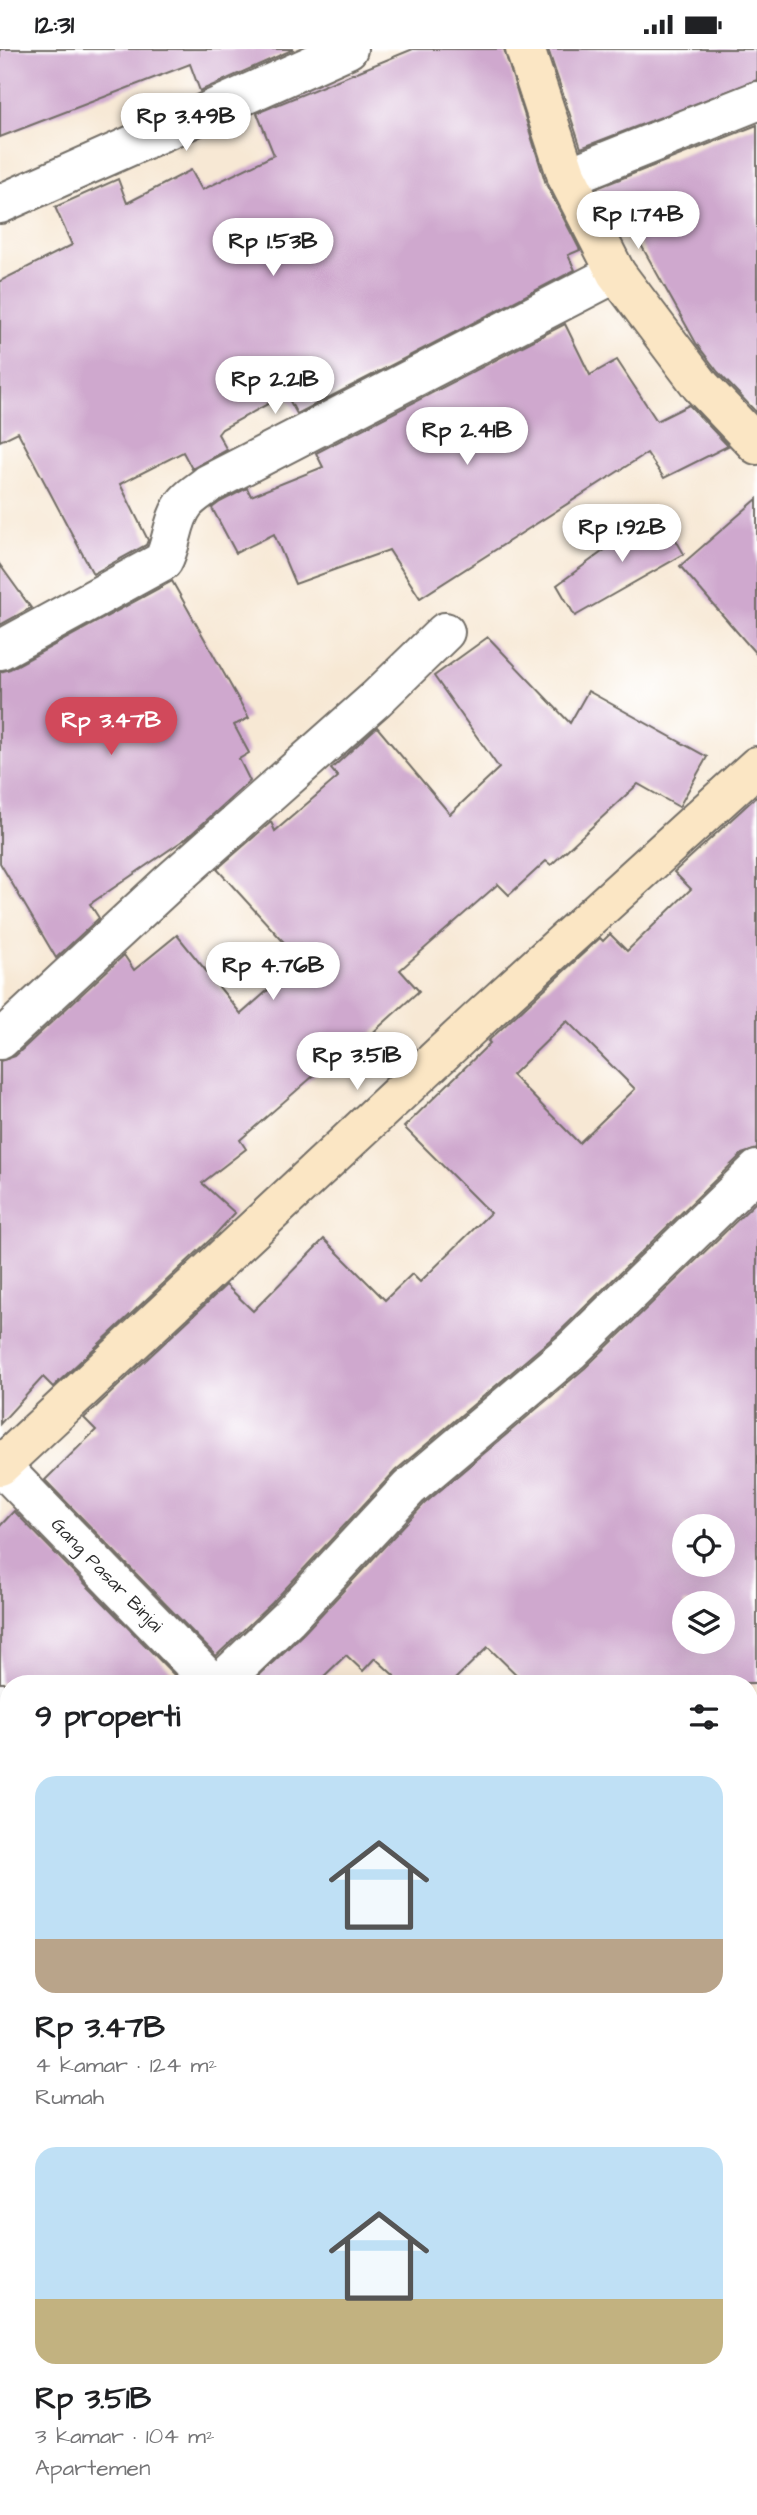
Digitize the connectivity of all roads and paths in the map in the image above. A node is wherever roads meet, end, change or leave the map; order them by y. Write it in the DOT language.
graph roads {
  1 [pos="348,49"];
  2 [pos="525,49"];
  3 [pos="757,101"];
  4 [pos="567,177"];
  5 [pos="0,204"];
  6 [pos="616,273"];
  7 [pos="757,445"];
  8 [pos="445,632"];
  9 [pos="0,650"];
  10 [pos="757,766"];
  11 [pos="0,1040"];
  12 [pos="757,1170"];
  13 [pos="3,1457"];
  14 [pos="205,1675"];
  15 [pos="228,1675"];
  1 -- 5 [label="street"];
  2 -- 4 [label="street"];
  3 -- 4 [label="street"];
  4 -- 6 [label="street"];
  6 -- 7 [label="street"];
  6 -- 9 [label="street"];
  8 -- 11 [label="street"];
  10 -- 13 [label="street"];
  12 -- 15 [label="street"];
  13 -- 14 [label="street, Gang Pasar Binjai"];
}
